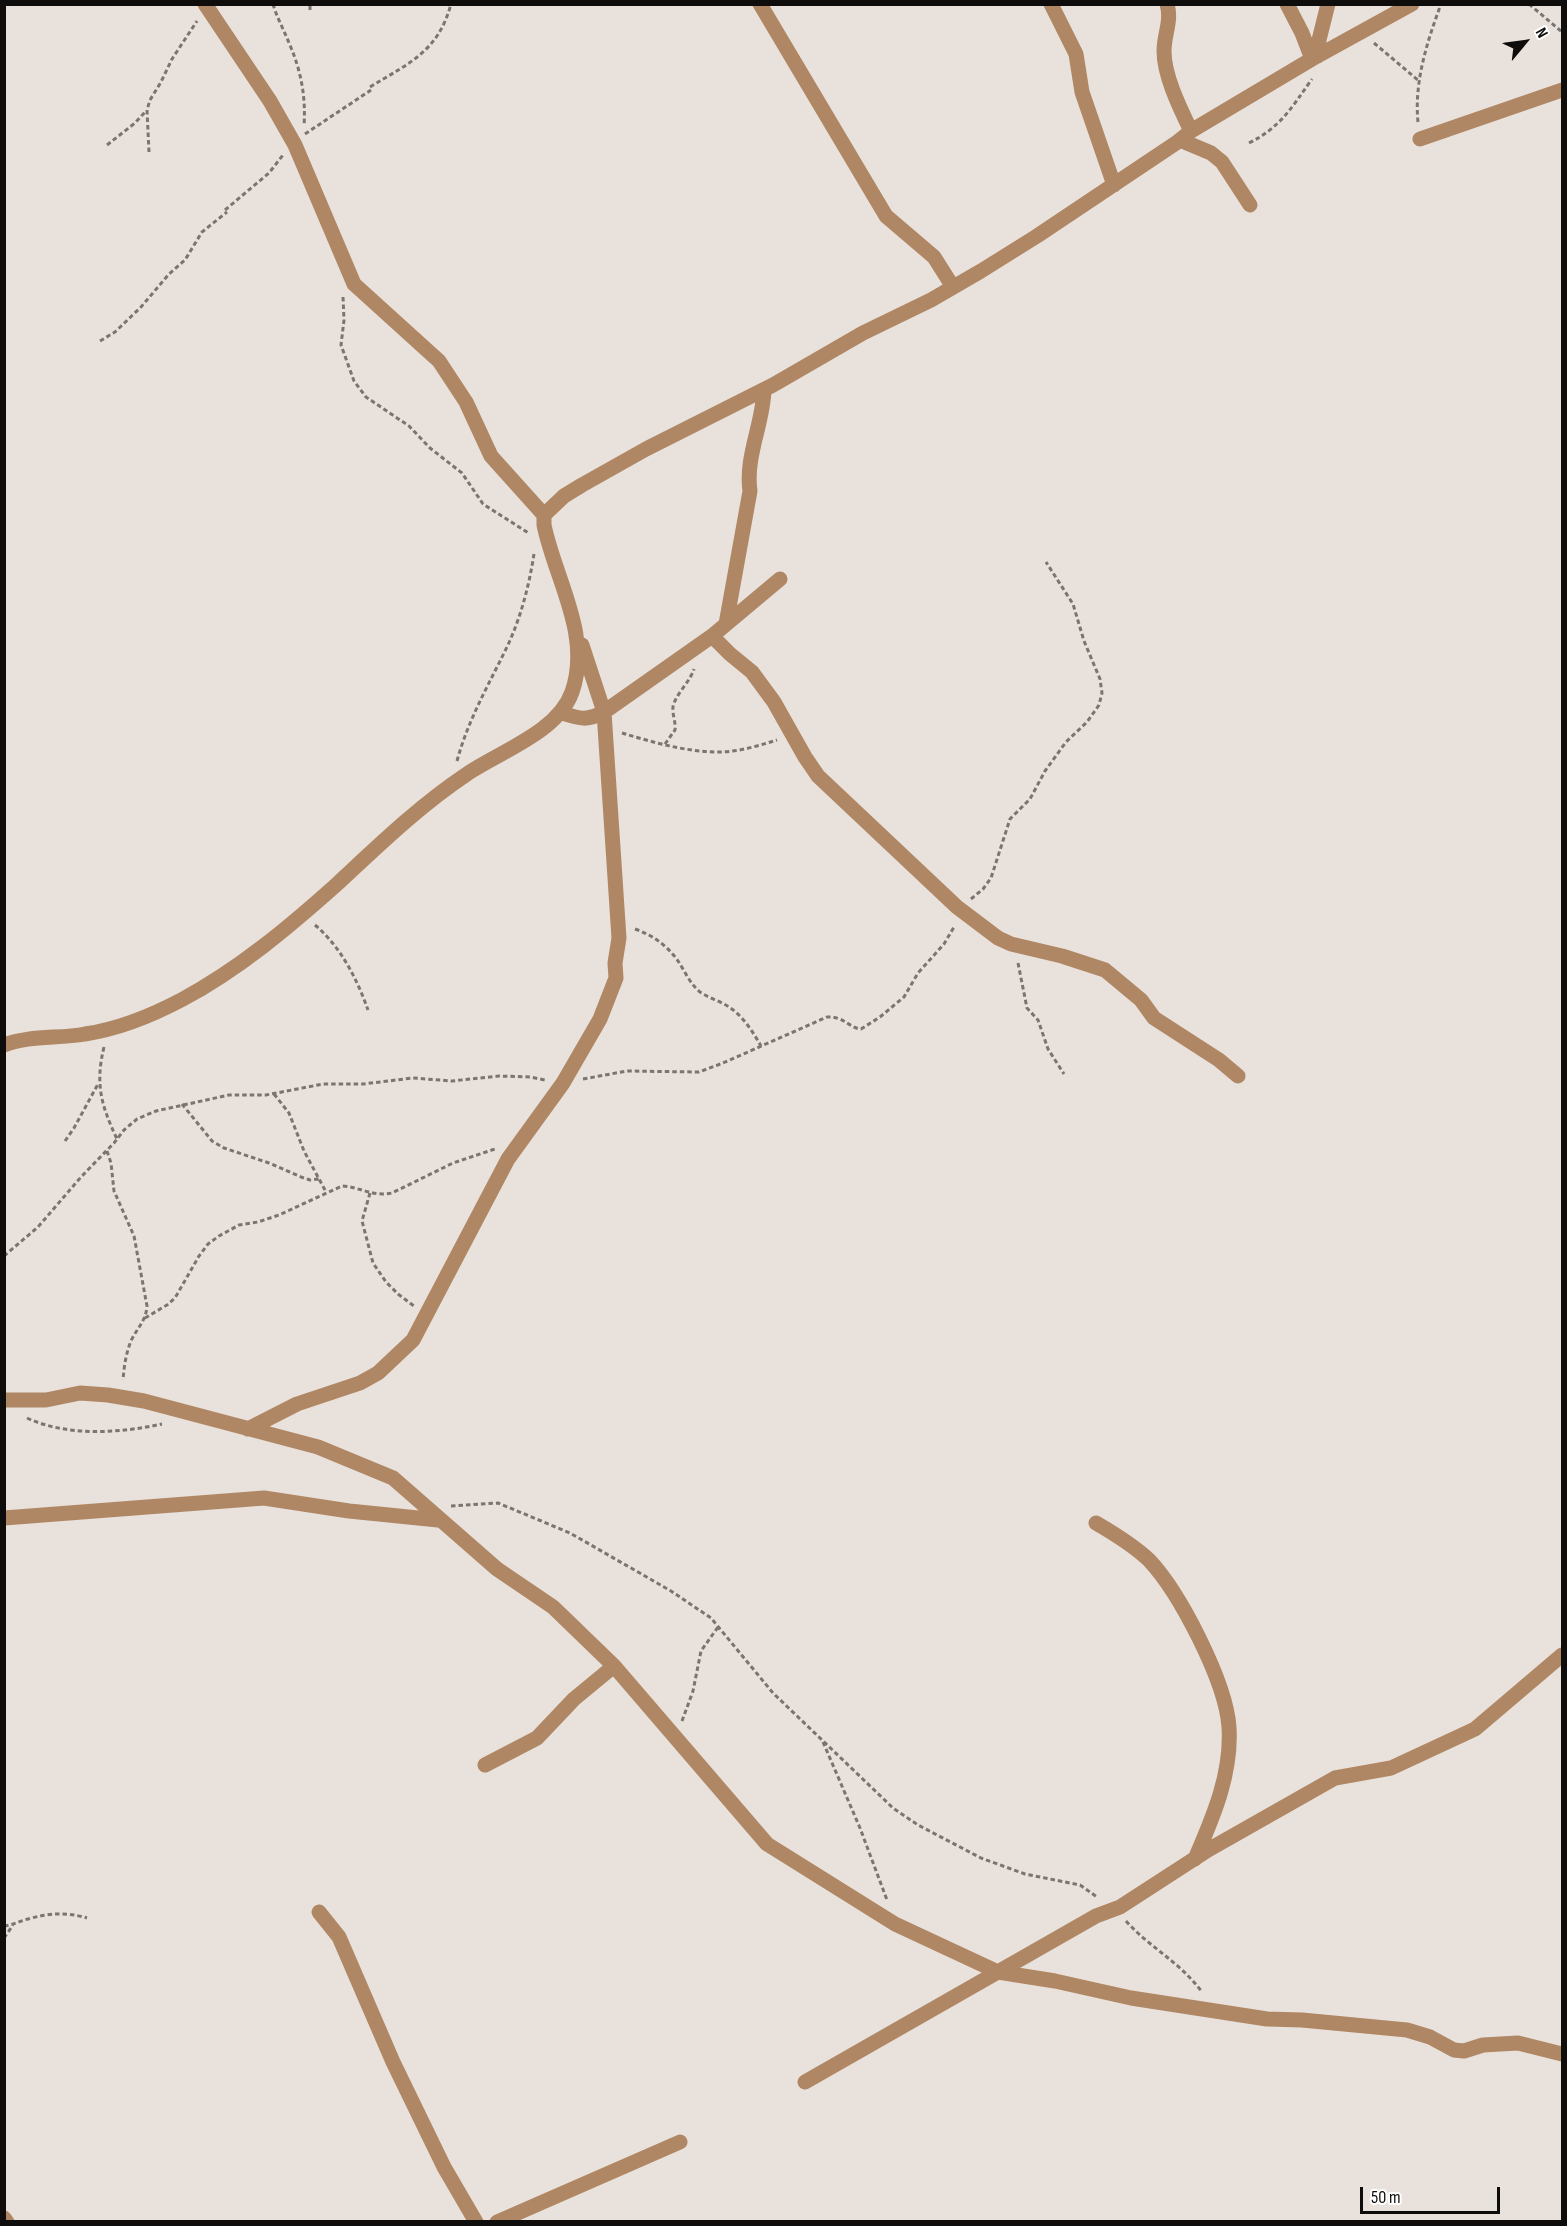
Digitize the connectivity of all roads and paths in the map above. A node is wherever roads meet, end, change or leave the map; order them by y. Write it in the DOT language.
graph roads {
  1 [pos="273,4"];
  2 [pos="310,4"];
  3 [pos="451,4"];
  4 [pos="760,4"];
  5 [pos="1051,4"];
  6 [pos="1167,4"];
  7 [pos="1287,4"];
  8 [pos="1328,4"];
  9 [pos="1412,4"];
  10 [pos="1441,4"];
  11 [pos="1529,4"];
  12 [pos="310,10"];
  13 [pos="202,11"];
  14 [pos="1563,32"];
  15 [pos="1361,33"];
  16 [pos="1318,56"];
  17 [pos="1419,81"];
  18 [pos="370,87"];
  19 [pos="1563,90"];
  20 [pos="147,110"];
  21 [pos="1186,135"];
  22 [pos="303,137"];
  23 [pos="1420,139"];
  24 [pos="1249,142"];
  25 [pos="107,145"];
  26 [pos="148,152"];
  27 [pos="1114,185"];
  28 [pos="1250,205"];
  29 [pos="227,212"];
  30 [pos="953,287"];
  31 [pos="342,290"];
  32 [pos="100,341"];
  33 [pos="764,390"];
  34 [pos="544,515"];
  35 [pos="543,540"];
  36 [pos="1046,562"];
  37 [pos="780,579"];
  38 [pos="726,624"];
  39 [pos="575,626"];
  40 [pos="712,636"];
  41 [pos="696,647"];
  42 [pos="604,712"];
  43 [pos="562,713"];
  44 [pos="605,729"];
  45 [pos="793,735"];
  46 [pos="665,744"];
  47 [pos="451,785"];
  48 [pos="959,908"];
  49 [pos="302,914"];
  50 [pos="619,925"];
  51 [pos="1025,948"];
  52 [pos="368,1010"];
  53 [pos="106,1031"];
  54 [pos="4,1045"];
  55 [pos="761,1046"];
  56 [pos="1064,1074"];
  57 [pos="1238,1076"];
  58 [pos="99,1082"];
  59 [pos="563,1083"];
  60 [pos="274,1094"];
  61 [pos="182,1104"];
  62 [pos="526,1133"];
  63 [pos="117,1139"];
  64 [pos="64,1141"];
  65 [pos="107,1151"];
  66 [pos="319,1179"];
  67 [pos="326,1192"];
  68 [pos="370,1193"];
  69 [pos="4,1256"];
  70 [pos="428,1313"];
  71 [pos="145,1318"];
  72 [pos="121,1397"];
  73 [pos="4,1400"];
  74 [pos="193,1415"];
  75 [pos="24,1416"];
  76 [pos="248,1429"];
  77 [pos="425,1508"];
  78 [pos="4,1518"];
  79 [pos="438,1520"];
  80 [pos="1096,1523"];
  81 [pos="718,1627"];
  82 [pos="1563,1655"];
  83 [pos="614,1666"];
  84 [pos="681,1724"];
  85 [pos="822,1740"];
  86 [pos="484,1765"];
  87 [pos="1195,1859"];
  88 [pos="1112,1909"];
  89 [pos="319,1912"];
  90 [pos="87,1918"];
  91 [pos="896,1924"];
  92 [pos="13,1925"];
  93 [pos="4,1926"];
  94 [pos="4,1938"];
  95 [pos="998,1972"];
  96 [pos="1214,2011"];
  97 [pos="1563,2054"];
  98 [pos="805,2082"];
  99 [pos="680,2142"];
  100 [pos="476,2222"];
  101 [pos="497,2222"];
  1 -- 22 [label="path"];
  2 -- 12 [label="path"];
  3 -- 18 [label="path"];
  4 -- 30 [label="street"];
  5 -- 27 [label="street"];
  6 -- 21 [label="street"];
  7 -- 16 [label="street"];
  8 -- 16 [label="street"];
  9 -- 15 [label="street"];
  10 -- 17 [label="path"];
  11 -- 14 [label="path"];
  13 -- 20 [label="path"];
  13 -- 34 [label="street"];
  15 -- 16 [label="street"];
  15 -- 17 [label="path"];
  16 -- 21 [label="street"];
  16 -- 24 [label="path"];
  17 -- 23 [label="path"];
  19 -- 23 [label="street"];
  20 -- 25 [label="path"];
  20 -- 26 [label="path"];
  21 -- 27 [label="street"];
  21 -- 28 [label="street"];
  27 -- 30 [label="street"];
  29 -- 32 [label="path"];
  30 -- 33 [label="street"];
  31 -- 35 [label="path"];
  33 -- 34 [label="street"];
  33 -- 38 [label="street"];
  34 -- 35 [label="street"];
  35 -- 39 [label="street"];
  35 -- 47 [label="path"];
  36 -- 48 [label="path"];
  37 -- 38 [label="street"];
  38 -- 40 [label="street"];
  39 -- 42 [label="street"];
  39 -- 43 [label="street"];
  40 -- 41 [label="street"];
  40 -- 45 [label="street"];
  41 -- 42 [label="street"];
  41 -- 46 [label="path"];
  42 -- 43 [label="street"];
  42 -- 44 [label="street"];
  43 -- 47 [label="street"];
  44 -- 46 [label="path"];
  44 -- 50 [label="street"];
  45 -- 46 [label="path"];
  45 -- 48 [label="street"];
  47 -- 49 [label="street"];
  48 -- 51 [label="street"];
  48 -- 55 [label="path"];
  49 -- 52 [label="path"];
  49 -- 53 [label="street"];
  50 -- 55 [label="path"];
  50 -- 59 [label="street"];
  51 -- 56 [label="path"];
  51 -- 57 [label="street"];
  53 -- 54 [label="street"];
  53 -- 58 [label="path"];
  55 -- 59 [label="path"];
  58 -- 63 [label="path"];
  58 -- 64 [label="path"];
  59 -- 60 [label="path"];
  59 -- 62 [label="street"];
  60 -- 61 [label="path"];
  60 -- 66 [label="path"];
  61 -- 63 [label="path"];
  61 -- 66 [label="path"];
  62 -- 68 [label="path"];
  62 -- 70 [label="street"];
  63 -- 65 [label="path"];
  65 -- 69 [label="path"];
  65 -- 71 [label="path"];
  66 -- 67 [label="path"];
  67 -- 68 [label="path"];
  67 -- 71 [label="path"];
  68 -- 70 [label="path"];
  70 -- 76 [label="street"];
  71 -- 72 [label="path"];
  72 -- 73 [label="street"];
  72 -- 74 [label="street"];
  74 -- 75 [label="path"];
  74 -- 76 [label="street"];
  76 -- 77 [label="street"];
  77 -- 79 [label="street"];
  77 -- 81 [label="path"];
  78 -- 79 [label="street"];
  79 -- 83 [label="street"];
  80 -- 87 [label="street"];
  81 -- 84 [label="path"];
  81 -- 85 [label="path"];
  82 -- 87 [label="street"];
  83 -- 86 [label="street"];
  83 -- 91 [label="street"];
  85 -- 88 [label="path"];
  85 -- 91 [label="path"];
  87 -- 88 [label="street"];
  88 -- 95 [label="street"];
  88 -- 96 [label="path"];
  89 -- 100 [label="street"];
  90 -- 92 [label="path"];
  91 -- 95 [label="street"];
  92 -- 93 [label="path"];
  92 -- 94 [label="path"];
  95 -- 96 [label="street"];
  95 -- 98 [label="street"];
  96 -- 97 [label="street"];
  99 -- 101 [label="street"];
}
